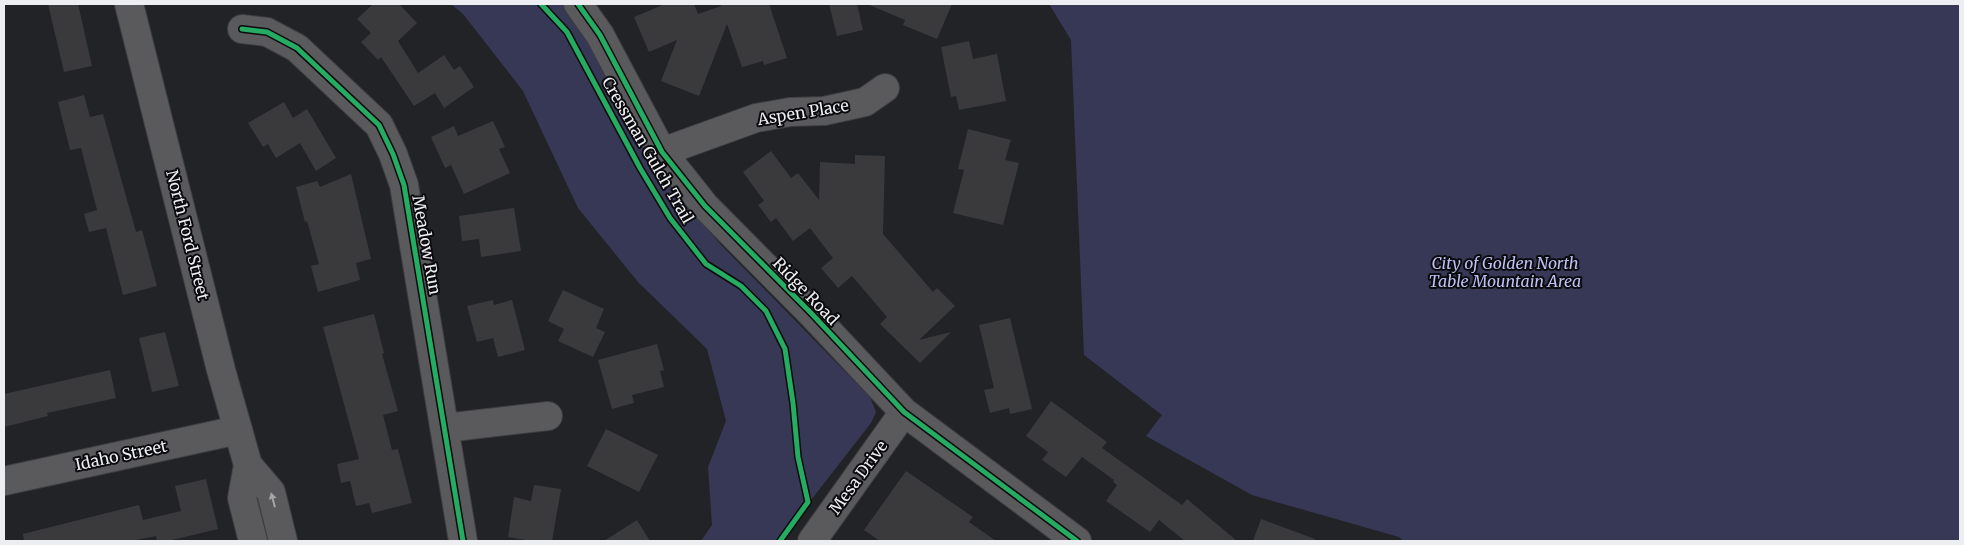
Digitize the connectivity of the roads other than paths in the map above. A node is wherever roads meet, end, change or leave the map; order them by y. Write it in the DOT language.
graph roads {
  1 [pos="129,4"];
  2 [pos="578,4"];
  3 [pos="242,29"];
  4 [pos="885,88"];
  5 [pos="662,152"];
  6 [pos="904,412"];
  7 [pos="548,416"];
  8 [pos="445,428"];
  9 [pos="238,430"];
  10 [pos="248,465"];
  11 [pos="4,481"];
  12 [pos="253,541"];
  13 [pos="283,541"];
  14 [pos="463,541"];
  15 [pos="812,541"];
  16 [pos="1077,541"];
  1 -- 9 [label="street, North Ford Street"];
  2 -- 5 [label="street, Ridge Road"];
  3 -- 8 [label="street, Meadow Run"];
  4 -- 5 [label="street, Aspen Place"];
  5 -- 6 [label="street, Ridge Road"];
  6 -- 15 [label="street, Mesa Drive"];
  6 -- 16 [label="street, Ridge Road"];
  7 -- 8 [label="street"];
  8 -- 14 [label="street, Meadow Run"];
  9 -- 10 [label="street, North Ford Street"];
  9 -- 11 [label="street, Idaho Street"];
  10 -- 12 [label="street, North Ford Street"];
  13 -- 10 [label="street, North Ford Street, one-way"];
}
